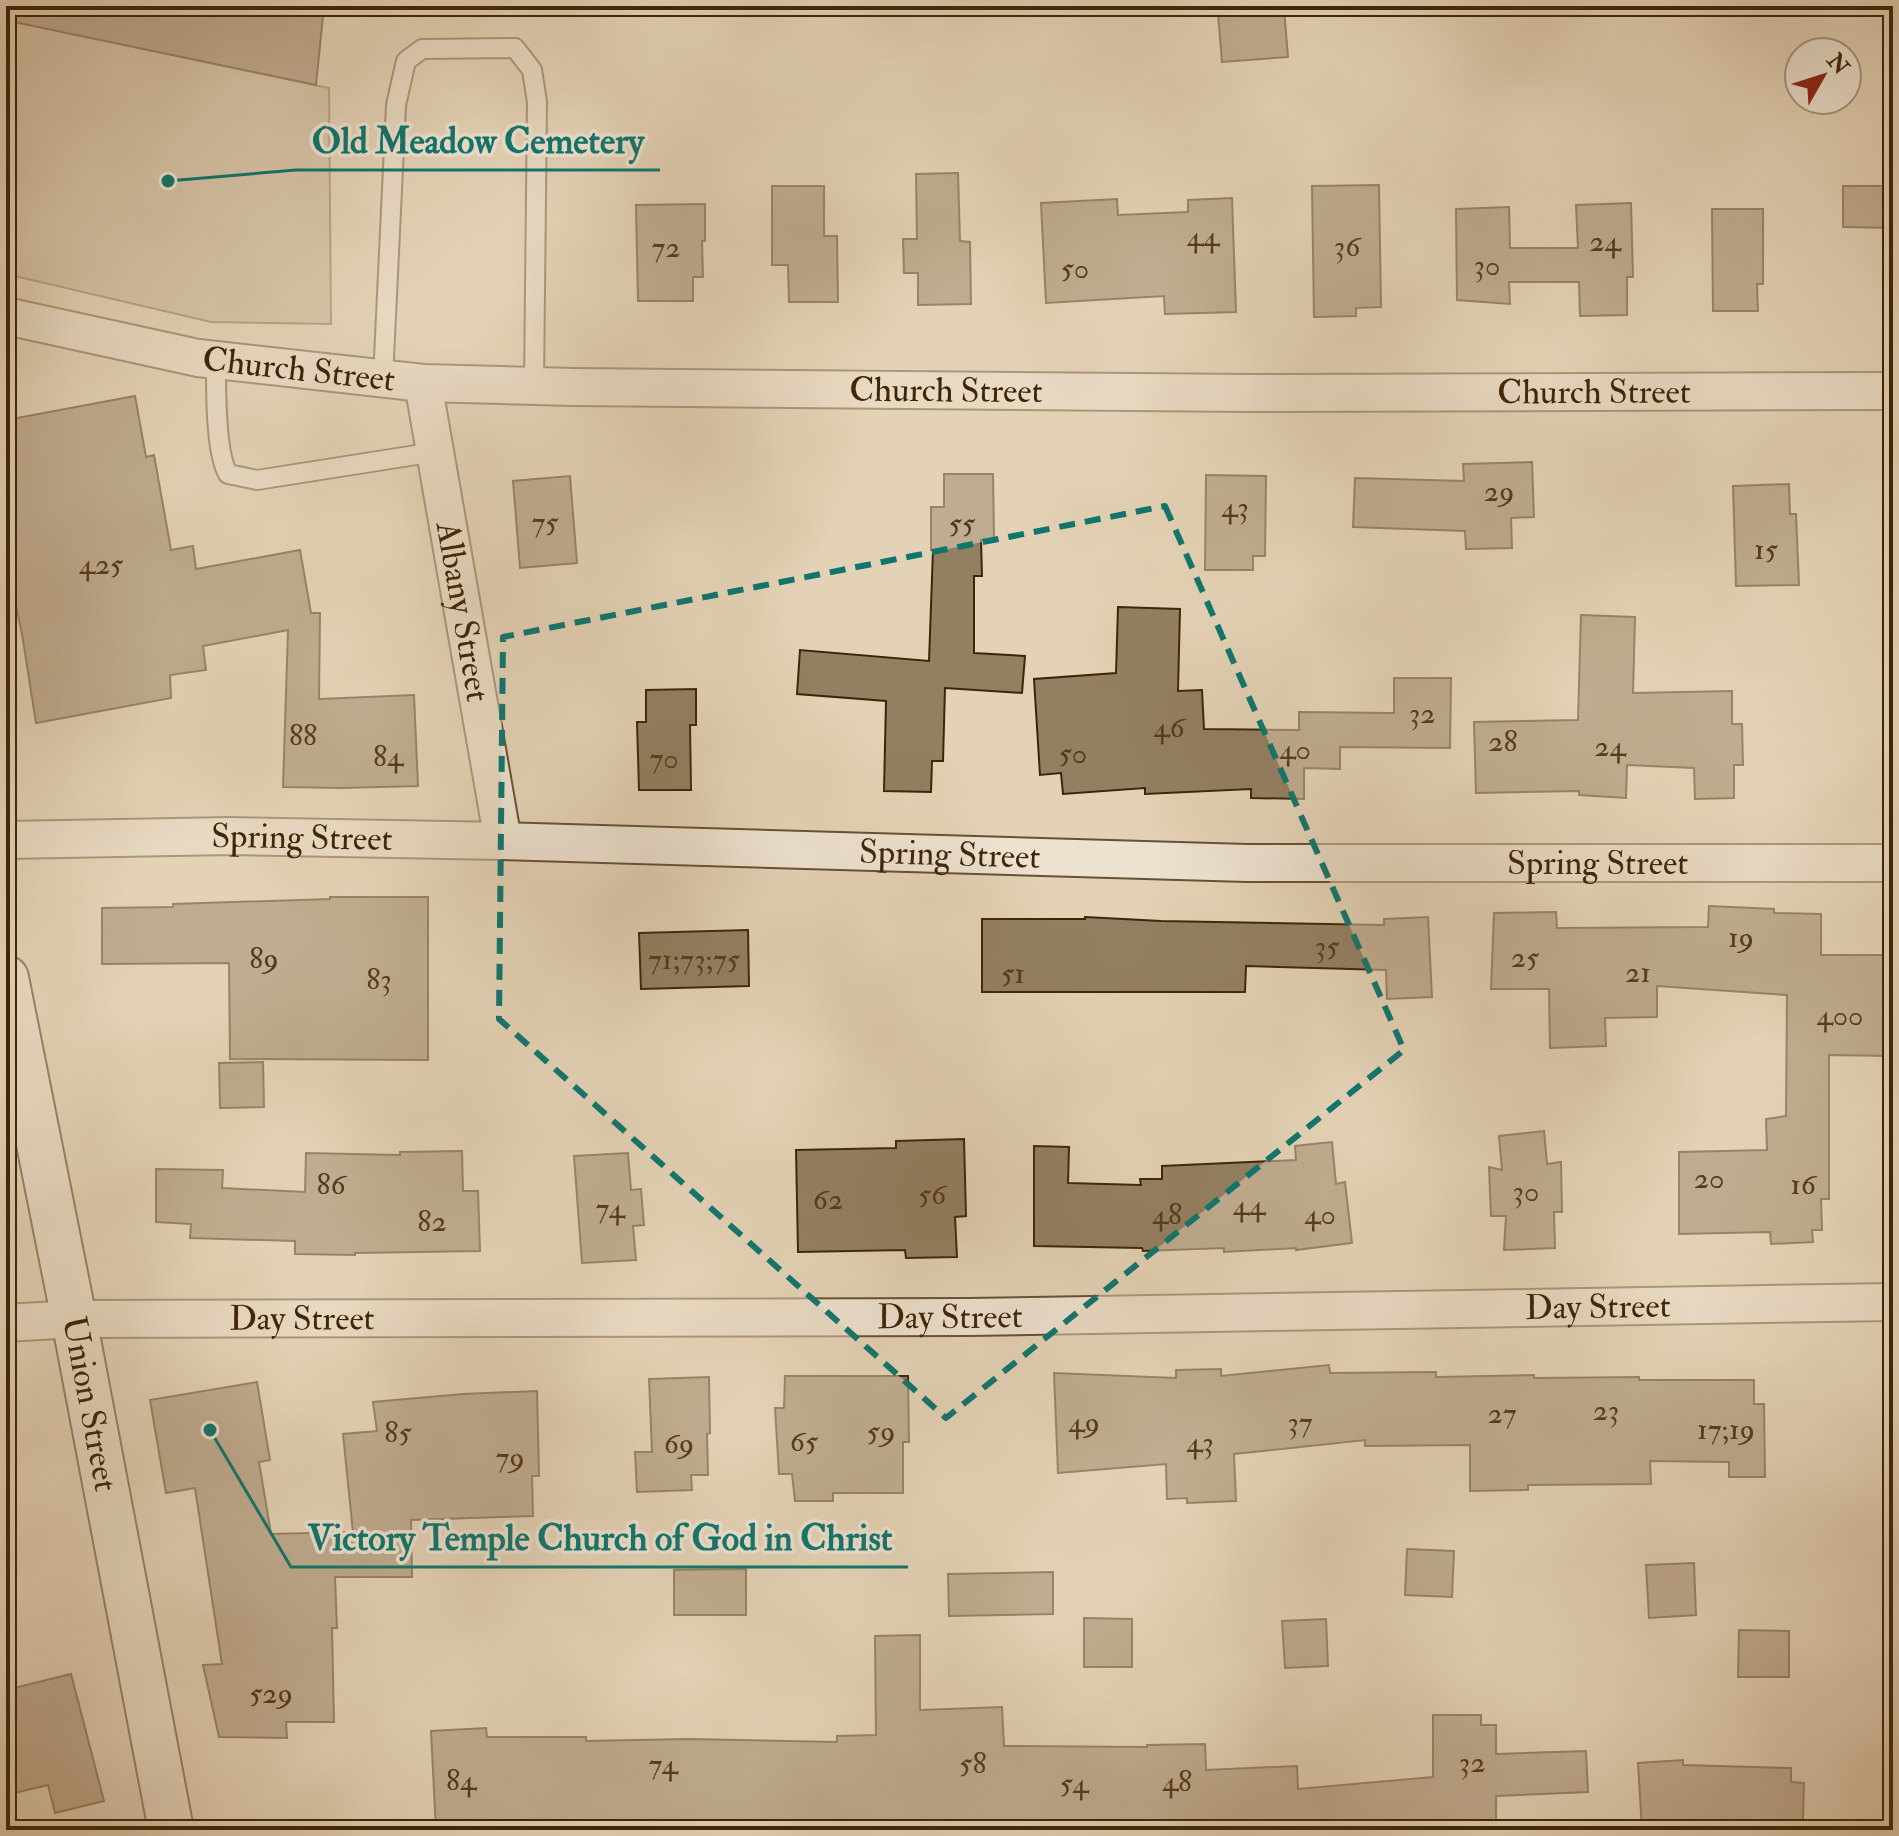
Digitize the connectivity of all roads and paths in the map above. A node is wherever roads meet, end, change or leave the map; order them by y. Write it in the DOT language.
graph roads {
  1 [pos="6,316"];
  2 [pos="216,360"];
  3 [pos="383,379"];
  4 [pos="423,383"];
  5 [pos="534,386"];
  6 [pos="1893,391"];
  7 [pos="435,452"];
  8 [pos="6,840"];
  9 [pos="503,841"];
  10 [pos="1893,863"];
  11 [pos="6,978"];
  12 [pos="1893,1302"];
  13 [pos="74,1319"];
  14 [pos="6,1323"];
  15 [pos="171,1830"];
  1 -- 2 [label="street, Church Street"];
  2 -- 3 [label="street, Church Street"];
  2 -- 7 [label="lane"];
  3 -- 4 [label="street, Church Street"];
  3 -- 5 [label="lane"];
  4 -- 5 [label="street, Church Street"];
  4 -- 7 [label="street, Albany Street"];
  5 -- 6 [label="street, Church Street"];
  7 -- 9 [label="street, Albany Street"];
  8 -- 9 [label="street, Spring Street"];
  9 -- 10 [label="street, Spring Street"];
  11 -- 13 [label="main road, Union Street"];
  12 -- 13 [label="street, Day Street"];
  13 -- 14 [label="street, Day Street"];
  13 -- 15 [label="main road, Union Street"];
}
